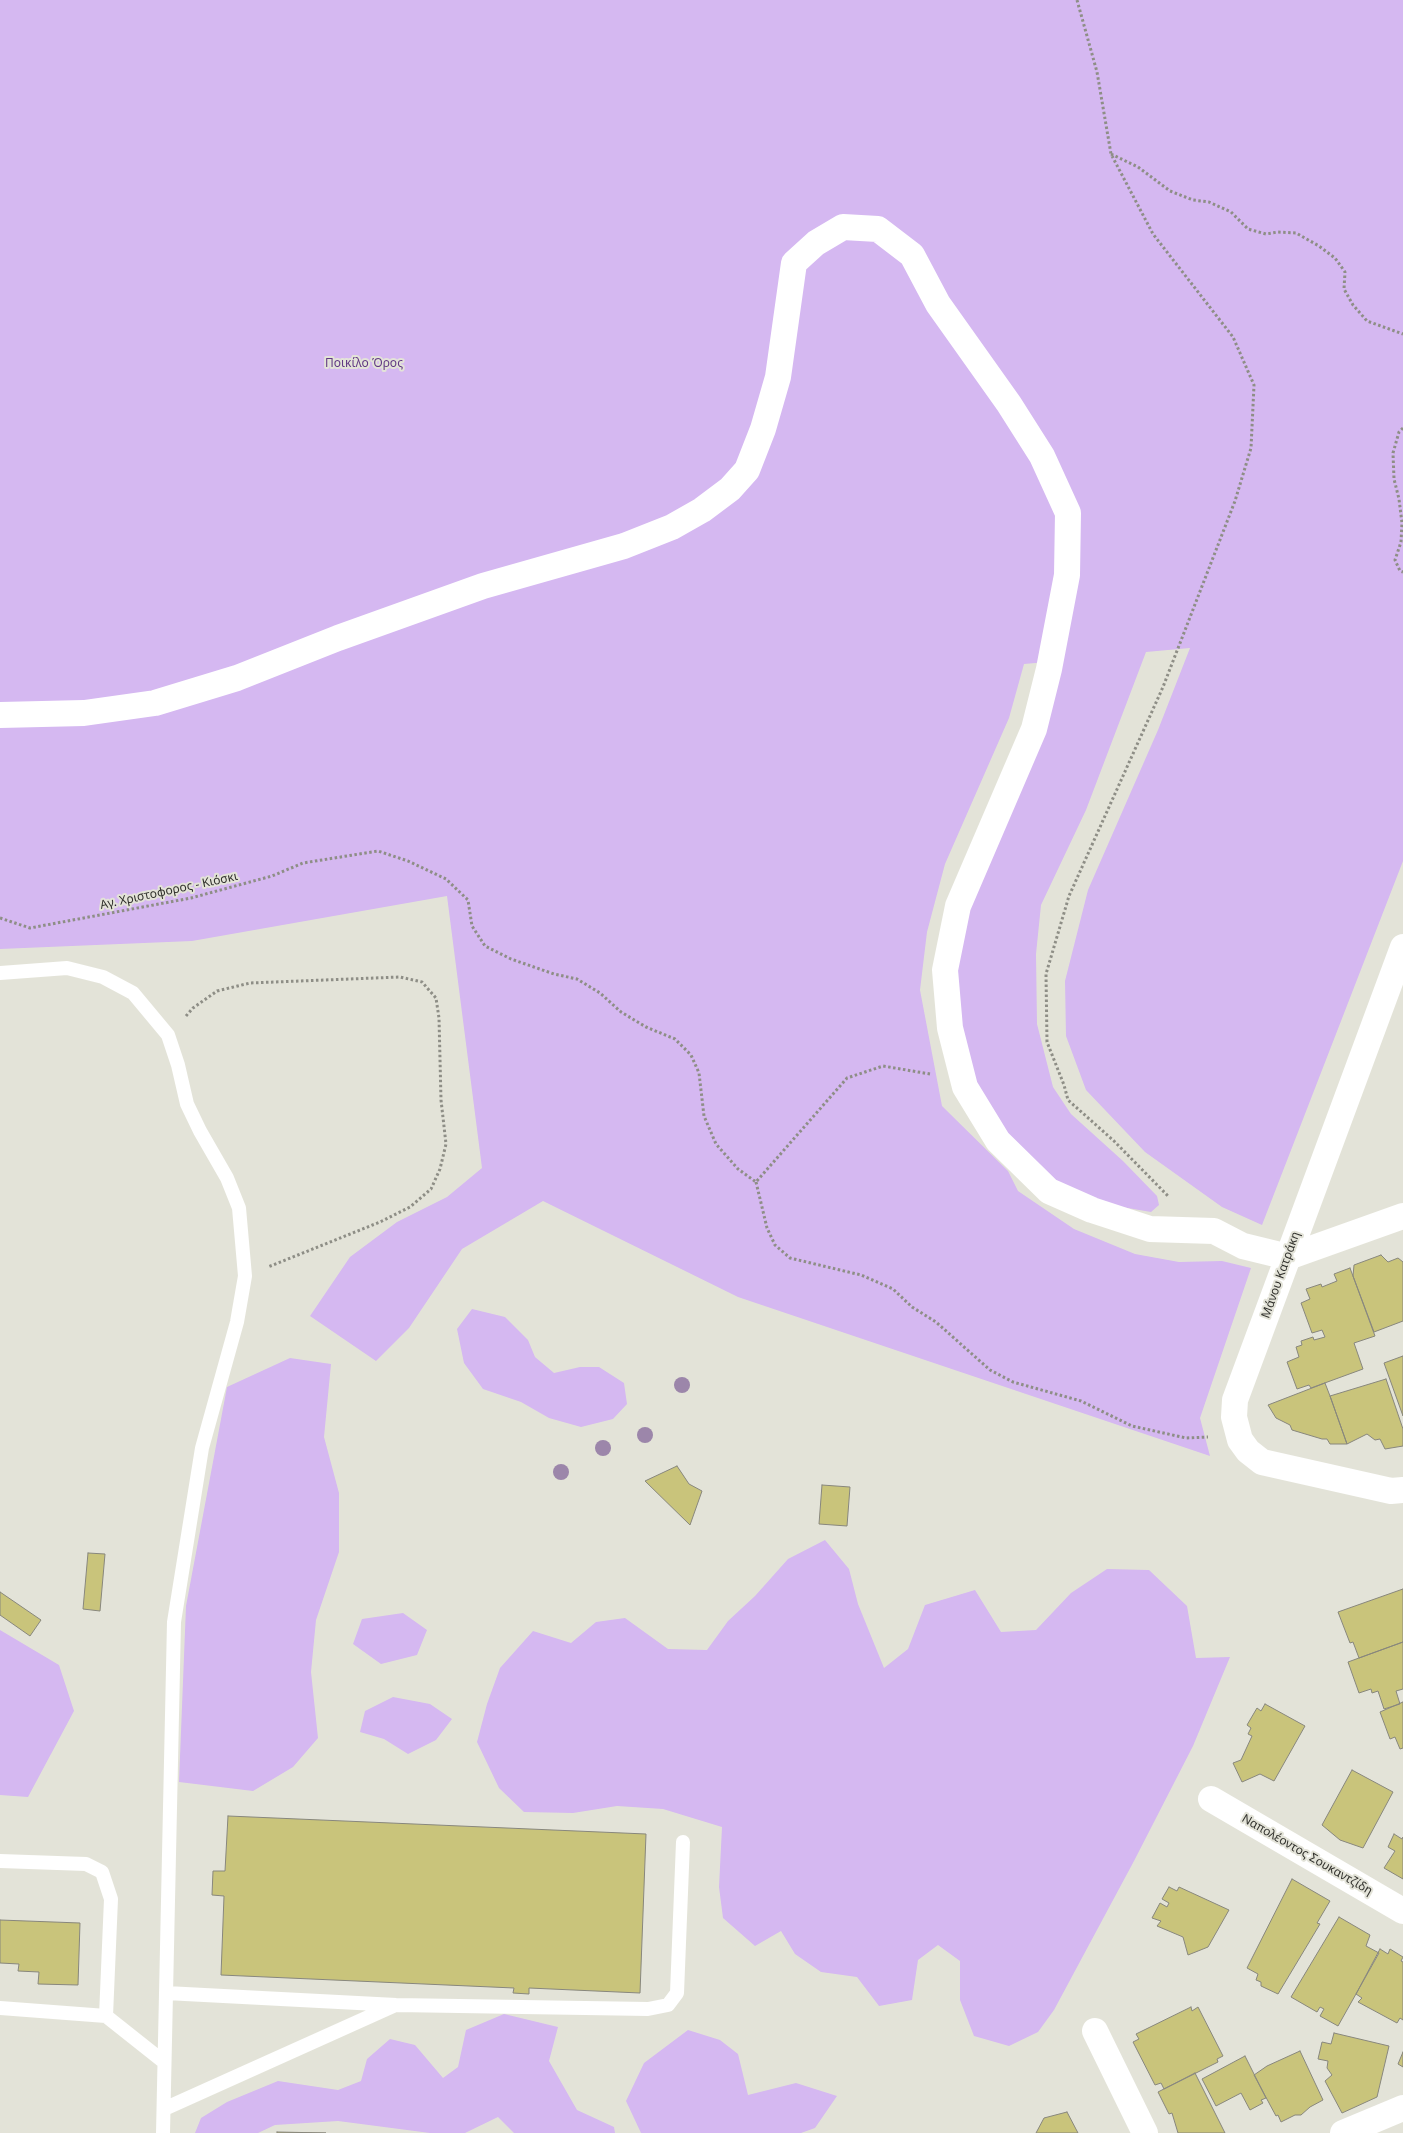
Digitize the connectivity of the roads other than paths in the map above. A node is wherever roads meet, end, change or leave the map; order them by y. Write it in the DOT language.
graph roads {
  1 [pos="0,715"];
  2 [pos="1403,948"];
  3 [pos="0,973"];
  4 [pos="1403,1216"];
  5 [pos="1288,1257"];
  6 [pos="1403,1490"];
  7 [pos="1211,1799"];
  8 [pos="683,1842"];
  9 [pos="0,1861"];
  10 [pos="1403,1911"];
  11 [pos="166,1993"];
  12 [pos="396,2005"];
  13 [pos="0,2008"];
  14 [pos="106,2016"];
  15 [pos="1095,2031"];
  16 [pos="164,2062"];
  17 [pos="1403,2108"];
  18 [pos="164,2110"];
  19 [pos="163,2133"];
  20 [pos="1145,2133"];
  21 [pos="1343,2133"];
  1 -- 5 [label="street"];
  2 -- 5 [label="street, Μάνου Κατράκη"];
  3 -- 11 [label="lane"];
  4 -- 5 [label="street"];
  5 -- 6 [label="street, Μάνου Κατράκη"];
  7 -- 10 [label="street, Ναπολέοντος Σουκαντζίδη"];
  8 -- 12 [label="lane"];
  9 -- 14 [label="lane"];
  11 -- 12 [label="lane"];
  11 -- 16 [label="lane"];
  12 -- 18 [label="lane"];
  13 -- 14 [label="lane"];
  14 -- 16 [label="lane"];
  15 -- 20 [label="street"];
  16 -- 18 [label="lane"];
  17 -- 21 [label="street"];
  18 -- 19 [label="lane"];
}
